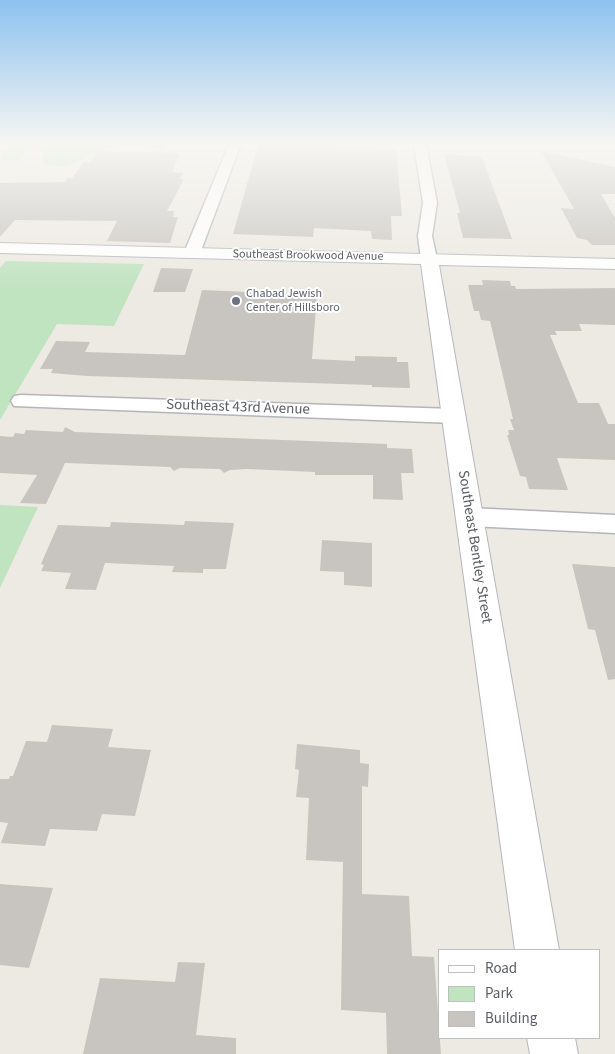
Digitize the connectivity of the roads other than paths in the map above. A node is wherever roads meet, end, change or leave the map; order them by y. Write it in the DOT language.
graph roads {
  1 [pos="216,193"];
  2 [pos="428,193"];
  3 [pos="0,248"];
  4 [pos="192,253"];
  5 [pos="429,259"];
  6 [pos="615,264"];
  7 [pos="21,400"];
  8 [pos="454,416"];
  9 [pos="470,517"];
  10 [pos="615,524"];
  11 [pos="538,949"];
  12 [pos="551,1039"];
  13 [pos="554,1054"];
  1 -- 4 [label="street"];
  2 -- 5 [label="street, Southeast Bentley Street"];
  3 -- 4 [label="main road, Southeast Brookwood Avenue"];
  4 -- 5 [label="main road, Southeast Brookwood Avenue"];
  5 -- 6 [label="main road, Southeast Brookwood Avenue"];
  5 -- 8 [label="main road, Southeast Bentley Street"];
  7 -- 8 [label="street, Southeast 43rd Avenue"];
  8 -- 9 [label="main road, Southeast Bentley Street"];
  9 -- 10 [label="street"];
  9 -- 11 [label="main road, Southeast Bentley Street"];
  12 -- 13 [label="main road"];
}
